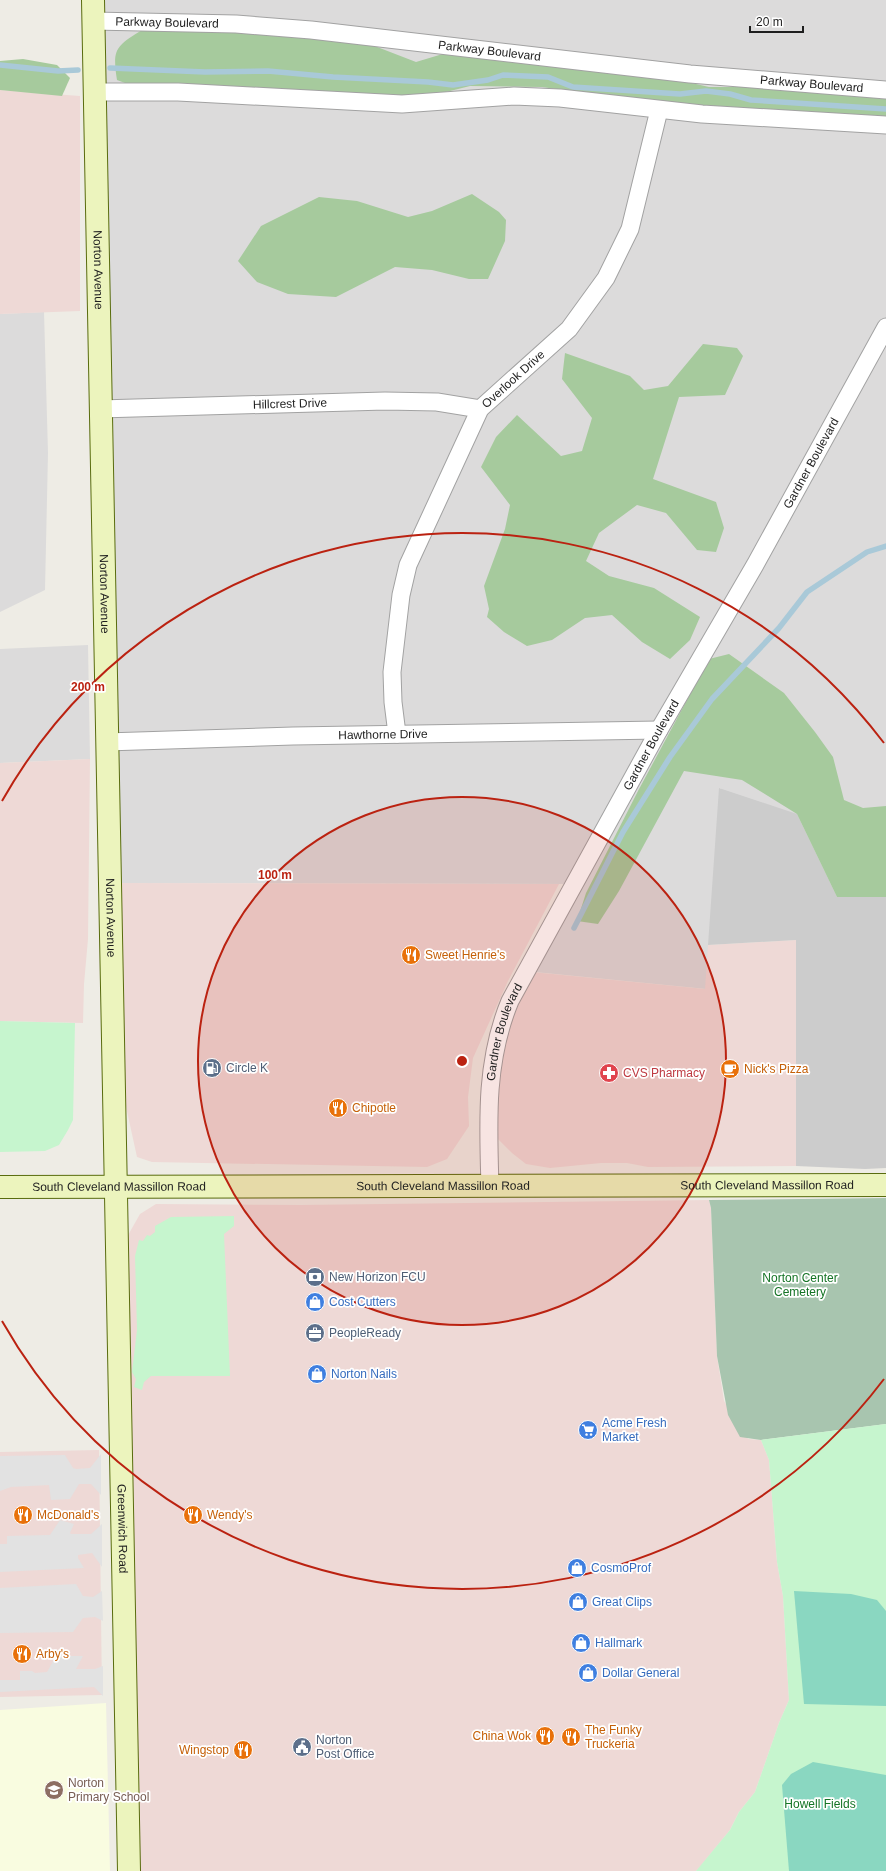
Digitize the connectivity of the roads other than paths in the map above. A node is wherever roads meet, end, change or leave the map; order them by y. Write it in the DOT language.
graph roads {
  1 [pos="93,10"];
  2 [pos="886,90"];
  3 [pos="94,92"];
  4 [pos="659,110"];
  5 [pos="886,125"];
  6 [pos="886,327"];
  7 [pos="480,408"];
  8 [pos="100,409"];
  9 [pos="659,730"];
  10 [pos="397,734"];
  11 [pos="106,742"];
  12 [pos="886,1185"];
  13 [pos="490,1186"];
  14 [pos="0,1187"];
  15 [pos="116,1187"];
  16 [pos="129,1871"];
  1 -- 2 [label="street, Parkway Boulevard"];
  1 -- 3 [label="main road, Norton Avenue"];
  3 -- 4 [label="street"];
  3 -- 8 [label="main road, Norton Avenue"];
  4 -- 5 [label="street"];
  4 -- 7 [label="street, Overlook Drive"];
  6 -- 9 [label="street, Gardner Boulevard"];
  7 -- 8 [label="street, Hillcrest Drive"];
  7 -- 10 [label="street, Overlook Drive"];
  8 -- 11 [label="main road, Norton Avenue"];
  9 -- 10 [label="street, Hawthorne Drive"];
  9 -- 13 [label="street, Gardner Boulevard"];
  10 -- 11 [label="street, Hawthorne Drive"];
  11 -- 15 [label="main road, Norton Avenue"];
  12 -- 13 [label="main road, South Cleveland Massillon Road"];
  13 -- 15 [label="main road, South Cleveland Massillon Road"];
  14 -- 15 [label="main road, South Cleveland Massillon Road"];
  15 -- 16 [label="main road, Greenwich Road"];
}
